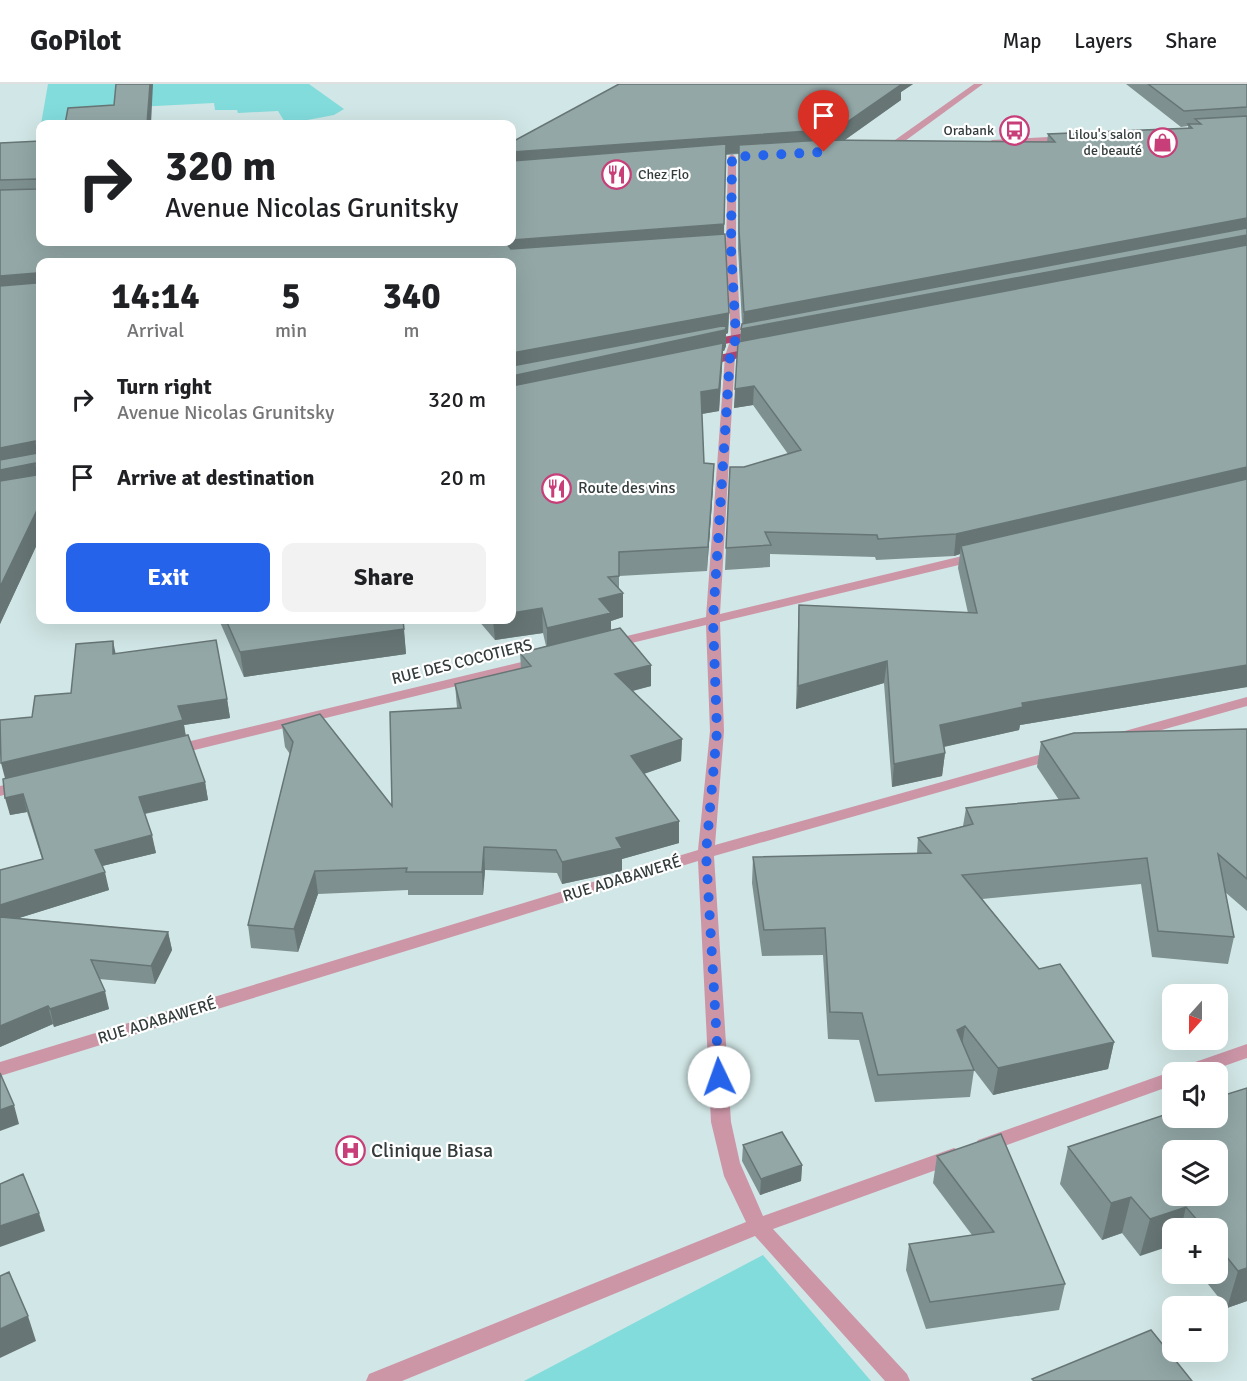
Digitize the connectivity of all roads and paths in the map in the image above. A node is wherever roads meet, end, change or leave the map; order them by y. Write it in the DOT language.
graph roads {
  1 [pos="979,84"];
  2 [pos="1076,138"];
  3 [pos="984,143"];
  4 [pos="914,146"];
  5 [pos="891,147"];
  6 [pos="880,148"];
  7 [pos="731,157"];
  8 [pos="780,330"];
  9 [pos="736,338"];
  10 [pos="694,347"];
  11 [pos="765,350"];
  12 [pos="730,356"];
  13 [pos="688,365"];
  14 [pos="992,553"];
  15 [pos="713,620"];
  16 [pos="598,648"];
  17 [pos="552,659"];
  18 [pos="1247,701"];
  19 [pos="1097,743"];
  20 [pos="1074,750"];
  21 [pos="161,753"];
  22 [pos="34,783"];
  23 [pos="0,791"];
  24 [pos="706,853"];
  25 [pos="1247,1051"];
  26 [pos="1216,1062"];
  27 [pos="0,1069"];
  28 [pos="1162,1082"];
  29 [pos="758,1226"];
  30 [pos="377,1381"];
  31 [pos="899,1381"];
  1 -- 5 [label="street"];
  2 -- 3 [label="street"];
  4 -- 5 [label="street"];
  5 -- 6 [label="street"];
  7 -- 9 [label="street"];
  8 -- 9 [label="highway"];
  9 -- 10 [label="highway"];
  9 -- 12 [label="street"];
  11 -- 12 [label="highway"];
  12 -- 13 [label="highway"];
  12 -- 15 [label="street"];
  14 -- 15 [label="street"];
  15 -- 16 [label="street"];
  15 -- 24 [label="street"];
  17 -- 21 [label="street, RUE DES COCOTIERS"];
  18 -- 19 [label="street"];
  20 -- 24 [label="street, RUE ADABAWERÉ"];
  22 -- 23 [label="street"];
  24 -- 27 [label="street, RUE ADABAWERÉ"];
  24 -- 29 [label="street"];
  25 -- 26 [label="street"];
  28 -- 29 [label="street"];
  29 -- 30 [label="street"];
  29 -- 31 [label="street"];
}
